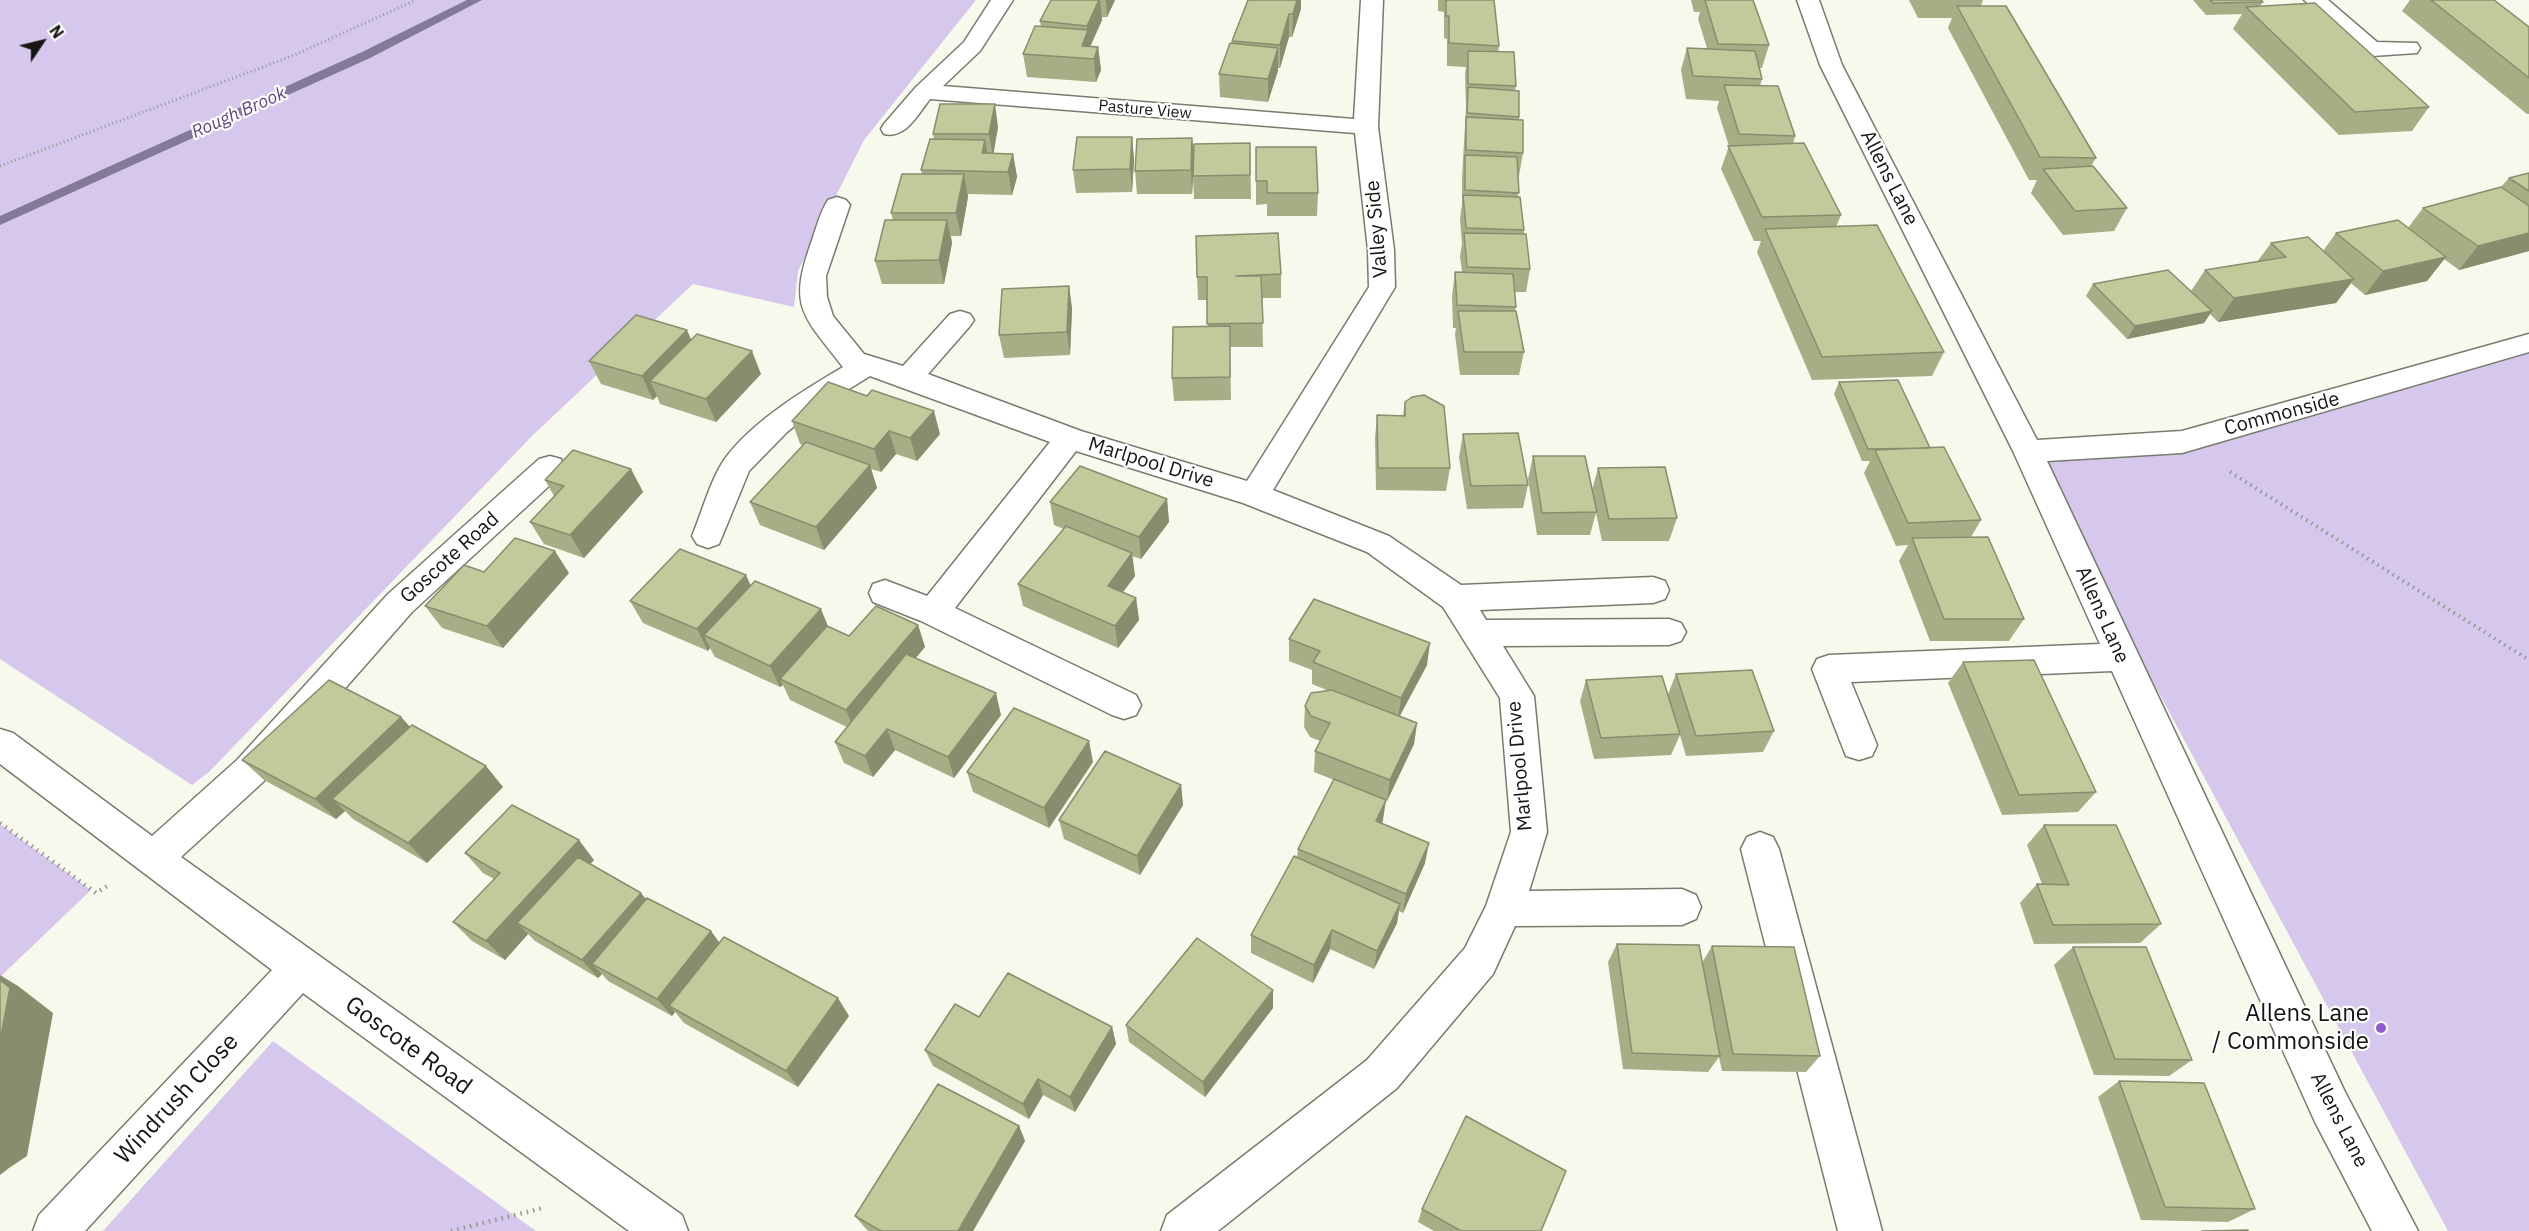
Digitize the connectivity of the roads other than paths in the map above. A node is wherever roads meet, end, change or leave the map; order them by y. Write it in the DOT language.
graph roads {
  1 [pos="1002,0"];
  2 [pos="1372,0"];
  3 [pos="1808,0"];
  4 [pos="2316,0"];
  5 [pos="2409,48"];
  6 [pos="924,92"];
  7 [pos="1366,127"];
  8 [pos="893,129"];
  9 [pos="837,205"];
  10 [pos="960,320"];
  11 [pos="2529,343"];
  12 [pos="860,363"];
  13 [pos="909,378"];
  14 [pos="1070,438"];
  15 [pos="2028,451"];
  16 [pos="550,467"];
  17 [pos="1254,495"];
  18 [pos="708,536"];
  19 [pos="1653,590"];
  20 [pos="885,593"];
  21 [pos="1455,598"];
  22 [pos="933,612"];
  23 [pos="1669,632"];
  24 [pos="1475,633"];
  25 [pos="2121,657"];
  26 [pos="1124,705"];
  27 [pos="0,744"];
  28 [pos="1859,746"];
  29 [pos="1760,849"];
  30 [pos="153,858"];
  31 [pos="1682,907"];
  32 [pos="1504,909"];
  33 [pos="300,968"];
  34 [pos="55,1231"];
  35 [pos="666,1231"];
  36 [pos="1183,1231"];
  37 [pos="1860,1231"];
  38 [pos="2396,1231"];
  1 -- 6 [label="street"];
  2 -- 7 [label="street, Valley Side"];
  3 -- 15 [label="street, Allens Lane"];
  4 -- 5 [label="street"];
  6 -- 7 [label="street, Pasture View"];
  6 -- 8 [label="street"];
  7 -- 17 [label="street, Valley Side"];
  9 -- 12 [label="street"];
  10 -- 13 [label="street"];
  11 -- 15 [label="street, Commonside"];
  12 -- 13 [label="street, Marlpool Drive"];
  12 -- 18 [label="street"];
  13 -- 14 [label="street, Marlpool Drive"];
  14 -- 17 [label="street, Marlpool Drive"];
  14 -- 22 [label="street, Marlpool Drive"];
  15 -- 25 [label="street, Allens Lane"];
  16 -- 30 [label="street, Goscote Road"];
  17 -- 21 [label="street, Marlpool Drive"];
  19 -- 21 [label="street"];
  20 -- 22 [label="street"];
  21 -- 24 [label="street, Marlpool Drive"];
  22 -- 26 [label="street"];
  23 -- 24 [label="street"];
  24 -- 32 [label="street, Marlpool Drive"];
  25 -- 28 [label="street"];
  25 -- 38 [label="street, Allens Lane"];
  27 -- 30 [label="street, Goscote Road"];
  29 -- 37 [label="street"];
  30 -- 33 [label="street, Goscote Road"];
  31 -- 32 [label="street"];
  32 -- 36 [label="street, Marlpool Drive"];
  33 -- 34 [label="street, Windrush Close"];
  33 -- 35 [label="street, Goscote Road"];
}
